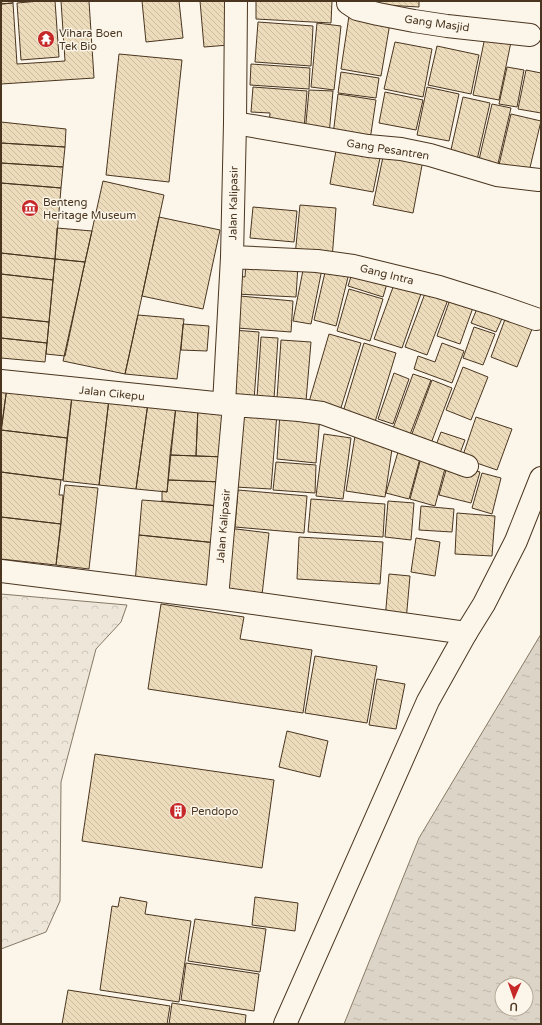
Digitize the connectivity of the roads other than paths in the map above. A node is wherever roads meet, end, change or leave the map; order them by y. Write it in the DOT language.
graph roads {
  1 [pos="236,1"];
  2 [pos="348,1"];
  3 [pos="530,35"];
  4 [pos="235,123"];
  5 [pos="539,180"];
  6 [pos="232,257"];
  7 [pos="536,319"];
  8 [pos="1,381"];
  9 [pos="229,405"];
  10 [pos="467,466"];
  11 [pos="541,478"];
  12 [pos="1,571"];
  13 [pos="216,598"];
  14 [pos="466,633"];
  15 [pos="285,1024"];
  1 -- 4 [label="street, Jalan Kalipasir"];
  2 -- 3 [label="street, Gang Masjid"];
  4 -- 5 [label="street, Gang Pesantren"];
  4 -- 6 [label="street, Jalan Kalipasir"];
  6 -- 7 [label="street, Gang Intra"];
  6 -- 9 [label="street, Jalan Kalipasir"];
  8 -- 9 [label="street, Jalan Cikepu"];
  9 -- 10 [label="street, Jalan Cikepu"];
  9 -- 13 [label="street, Jalan Kalipasir"];
  11 -- 14 [label="street"];
  12 -- 13 [label="street"];
  13 -- 14 [label="street"];
  14 -- 15 [label="street"];
}
